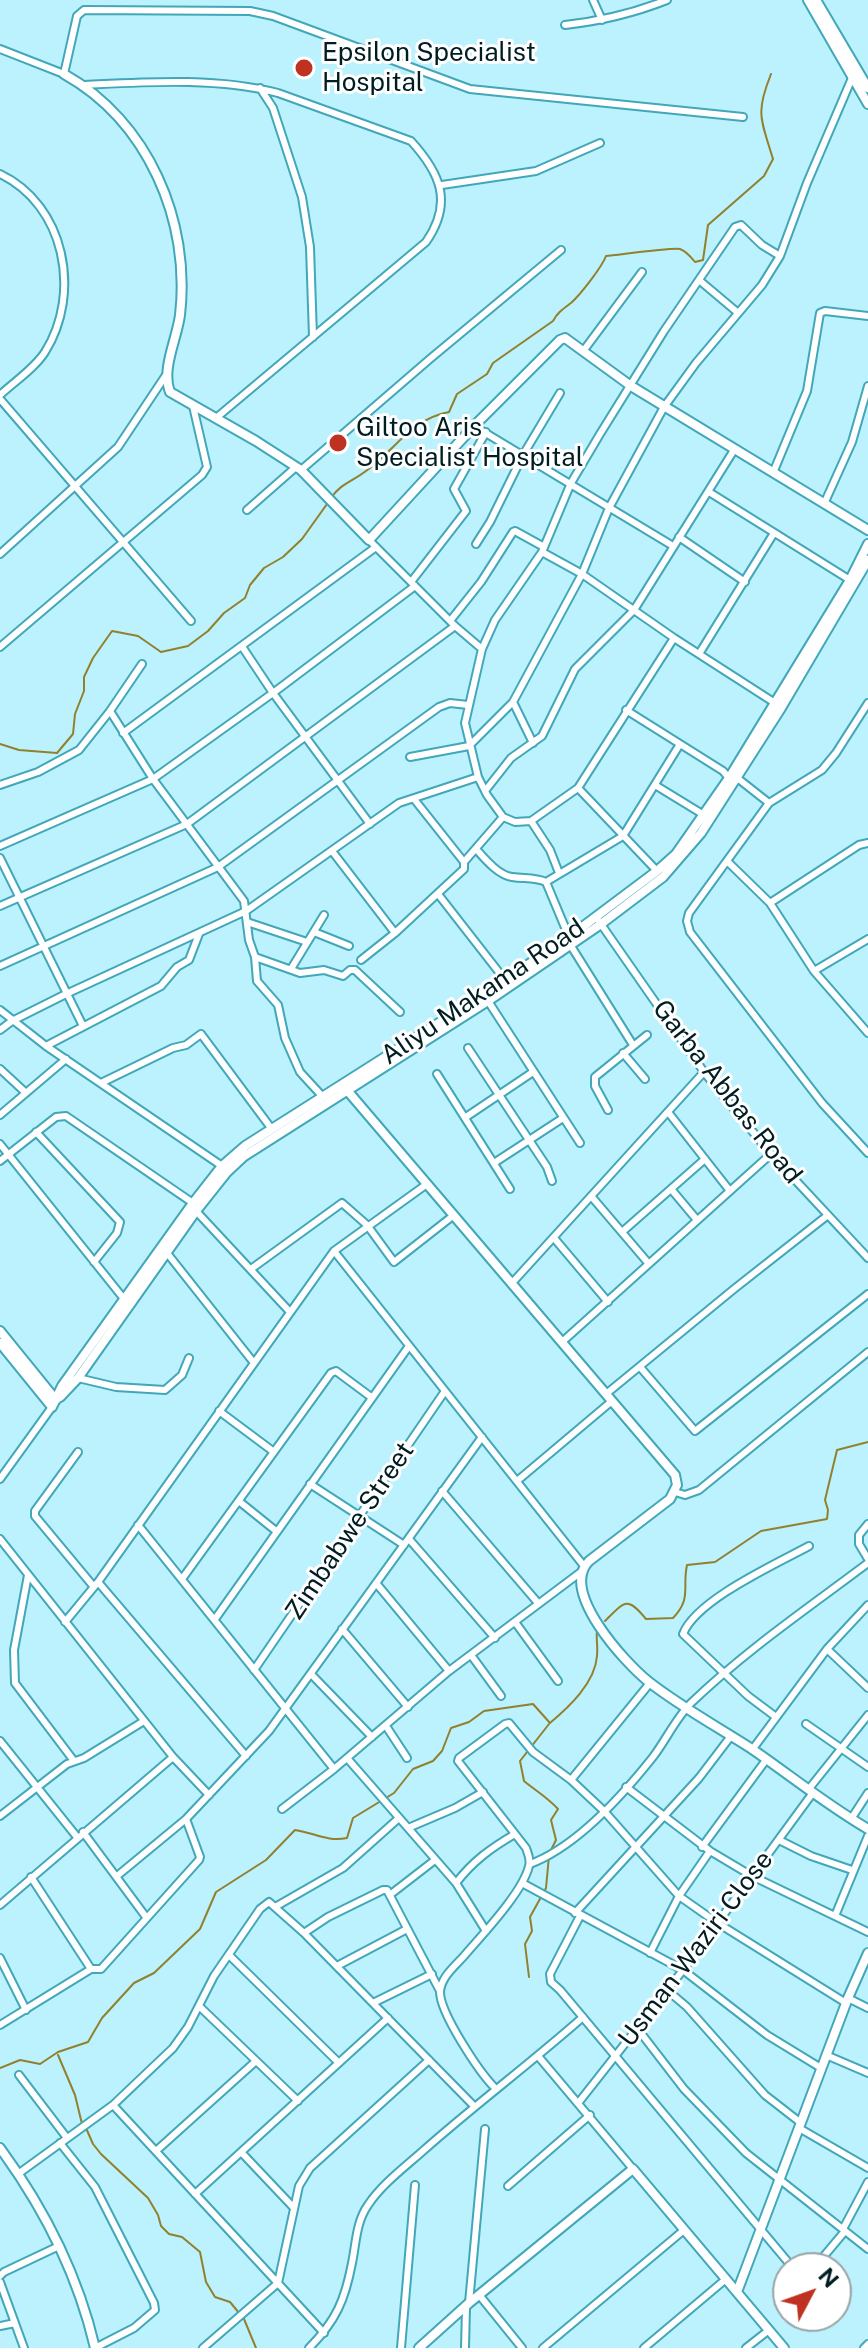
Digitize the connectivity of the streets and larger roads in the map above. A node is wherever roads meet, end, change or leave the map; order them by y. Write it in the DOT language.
graph roads {
  1 [pos="593,0"];
  2 [pos="667,0"];
  3 [pos="808,0"];
  4 [pos="816,0"];
  5 [pos="602,20"];
  6 [pos="565,25"];
  7 [pos="0,49"];
  8 [pos="842,52"];
  9 [pos="64,74"];
  10 [pos="852,78"];
  11 [pos="82,85"];
  12 [pos="260,88"];
  13 [pos="868,88"];
  14 [pos="278,93"];
  15 [pos="868,104"];
  16 [pos="273,108"];
  17 [pos="743,117"];
  18 [pos="600,143"];
  19 [pos="0,174"];
  20 [pos="442,185"];
  21 [pos="561,250"];
  22 [pos="780,256"];
  23 [pos="642,272"];
  24 [pos="699,280"];
  25 [pos="737,312"];
  26 [pos="868,316"];
  27 [pos="313,337"];
  28 [pos="584,350"];
  29 [pos="166,375"];
  30 [pos="631,386"];
  31 [pos="868,386"];
  32 [pos="170,392"];
  33 [pos="560,393"];
  34 [pos="0,397"];
  35 [pos="152,398"];
  36 [pos="193,406"];
  37 [pos="664,407"];
  38 [pos="205,413"];
  39 [pos="216,418"];
  40 [pos="474,426"];
  41 [pos="198,427"];
  42 [pos="486,432"];
  43 [pos="734,450"];
  44 [pos="523,455"];
  45 [pos="298,469"];
  46 [pos="772,473"];
  47 [pos="571,483"];
  48 [pos="76,486"];
  49 [pos="709,492"];
  50 [pos="824,504"];
  51 [pos="609,508"];
  52 [pos="247,510"];
  53 [pos="868,530"];
  54 [pos="774,533"];
  55 [pos="679,537"];
  56 [pos="122,543"];
  57 [pos="373,544"];
  58 [pos="476,544"];
  59 [pos="868,544"];
  60 [pos="673,546"];
  61 [pos="543,550"];
  62 [pos="0,554"];
  63 [pos="868,560"];
  64 [pos="582,574"];
  65 [pos="850,580"];
  66 [pos="745,582"];
  67 [pos="413,584"];
  68 [pos="634,610"];
  69 [pos="191,621"];
  70 [pos="452,623"];
  71 [pos="674,638"];
  72 [pos="818,639"];
  73 [pos="0,647"];
  74 [pos="243,648"];
  75 [pos="482,649"];
  76 [pos="699,654"];
  77 [pos="142,664"];
  78 [pos="273,693"];
  79 [pos="513,702"];
  80 [pos="775,703"];
  81 [pos="868,703"];
  82 [pos="468,705"];
  83 [pos="626,710"];
  84 [pos="110,711"];
  85 [pos="123,733"];
  86 [pos="305,737"];
  87 [pos="533,743"];
  88 [pos="680,744"];
  89 [pos="469,746"];
  90 [pos="410,757"];
  91 [pos="478,777"];
  92 [pos="732,777"];
  93 [pos="153,779"];
  94 [pos="338,781"];
  95 [pos="0,785"];
  96 [pos="655,785"];
  97 [pos="578,788"];
  98 [pos="485,791"];
  99 [pos="414,799"];
  100 [pos="769,803"];
  101 [pos="704,815"];
  102 [pos="503,817"];
  103 [pos="531,821"];
  104 [pos="187,824"];
  105 [pos="370,824"];
  106 [pos="623,836"];
  107 [pos="868,843"];
  108 [pos="0,846"];
  109 [pos="476,849"];
  110 [pos="332,851"];
  111 [pos="0,858"];
  112 [pos="464,862"];
  113 [pos="728,862"];
  114 [pos="218,867"];
  115 [pos="657,871"];
  116 [pos="559,873"];
  117 [pos="546,882"];
  118 [pos="438,894"];
  119 [pos="18,898"];
  120 [pos="770,903"];
  121 [pos="0,906"];
  122 [pos="246,911"];
  123 [pos="324,915"];
  124 [pos="599,921"];
  125 [pos="247,922"];
  126 [pos="314,932"];
  127 [pos="395,933"];
  128 [pos="199,934"];
  129 [pos="868,939"];
  130 [pos="570,941"];
  131 [pos="307,942"];
  132 [pos="349,946"];
  133 [pos="43,947"];
  134 [pos="255,957"];
  135 [pos="361,960"];
  136 [pos="0,966"];
  137 [pos="291,969"];
  138 [pos="814,971"];
  139 [pos="505,980"];
  140 [pos="66,994"];
  141 [pos="488,1001"];
  142 [pos="0,1010"];
  143 [pos="400,1012"];
  144 [pos="12,1021"];
  145 [pos="83,1026"];
  146 [pos="0,1030"];
  147 [pos="867,1031"];
  148 [pos="647,1035"];
  149 [pos="633,1045"];
  150 [pos="46,1046"];
  151 [pos="468,1048"];
  152 [pos="623,1053"];
  153 [pos="66,1059"];
  154 [pos="0,1069"];
  155 [pos="533,1072"];
  156 [pos="704,1072"];
  157 [pos="437,1074"];
  158 [pos="645,1079"];
  159 [pos="101,1083"];
  160 [pos="345,1088"];
  161 [pos="26,1093"];
  162 [pos="499,1095"];
  163 [pos="323,1098"];
  164 [pos="608,1110"];
  165 [pos="668,1112"];
  166 [pos="0,1115"];
  167 [pos="466,1117"];
  168 [pos="563,1118"];
  169 [pos="271,1128"];
  170 [pos="36,1132"];
  171 [pos="529,1140"];
  172 [pos="580,1143"];
  173 [pos="0,1144"];
  174 [pos="868,1153"];
  175 [pos="771,1154"];
  176 [pos="8,1155"];
  177 [pos="705,1159"];
  178 [pos="0,1161"];
  179 [pos="494,1163"];
  180 [pos="222,1166"];
  181 [pos="552,1181"];
  182 [pos="427,1184"];
  183 [pos="510,1189"];
  184 [pos="671,1189"];
  185 [pos="730,1191"];
  186 [pos="591,1196"];
  187 [pos="195,1207"];
  188 [pos="454,1215"];
  189 [pos="828,1215"];
  190 [pos="697,1220"];
  191 [pos="367,1225"];
  192 [pos="622,1232"];
  193 [pos="554,1238"];
  194 [pos="334,1251"];
  195 [pos="167,1253"];
  196 [pos="868,1258"];
  197 [pos="94,1262"];
  198 [pos="649,1264"];
  199 [pos="251,1269"];
  200 [pos="512,1283"];
  201 [pos="868,1294"];
  202 [pos="124,1299"];
  203 [pos="608,1302"];
  204 [pos="290,1312"];
  205 [pos="0,1331"];
  206 [pos="562,1342"];
  207 [pos="0,1343"];
  208 [pos="409,1346"];
  209 [pos="868,1352"];
  210 [pos="189,1358"];
  211 [pos="254,1363"];
  212 [pos="640,1367"];
  213 [pos="78,1378"];
  214 [pos="445,1391"];
  215 [pos="371,1397"];
  216 [pos="609,1398"];
  217 [pos="54,1403"];
  218 [pos="219,1411"];
  219 [pos="482,1437"];
  220 [pos="78,1452"];
  221 [pos="274,1452"];
  222 [pos="0,1479"];
  223 [pos="517,1481"];
  224 [pos="310,1484"];
  225 [pos="442,1491"];
  226 [pos="675,1492"];
  227 [pos="240,1502"];
  228 [pos="359,1517"];
  229 [pos="868,1524"];
  230 [pos="138,1525"];
  231 [pos="276,1531"];
  232 [pos="0,1539"];
  233 [pos="406,1542"];
  234 [pos="809,1546"];
  235 [pos="868,1561"];
  236 [pos="582,1569"];
  237 [pos="28,1575"];
  238 [pos="182,1579"];
  239 [pos="376,1583"];
  240 [pos="96,1584"];
  241 [pos="538,1603"];
  242 [pos="868,1605"];
  243 [pos="861,1612"];
  244 [pos="215,1619"];
  245 [pos="868,1619"];
  246 [pos="65,1622"];
  247 [pos="515,1622"];
  248 [pos="342,1629"];
  249 [pos="495,1638"];
  250 [pos="827,1649"];
  251 [pos="471,1655"];
  252 [pos="254,1670"];
  253 [pos="449,1671"];
  254 [pos="725,1672"];
  255 [pos="311,1674"];
  256 [pos="558,1681"];
  257 [pos="650,1683"];
  258 [pos="868,1688"];
  259 [pos="501,1696"];
  260 [pos="408,1707"];
  261 [pos="687,1707"];
  262 [pos="286,1709"];
  263 [pos="868,1715"];
  264 [pos="776,1717"];
  265 [pos="144,1721"];
  266 [pos="806,1724"];
  267 [pos="386,1726"];
  268 [pos="731,1736"];
  269 [pos="372,1737"];
  270 [pos="1,1743"];
  271 [pos="843,1748"];
  272 [pos="752,1750"];
  273 [pos="246,1756"];
  274 [pos="173,1757"];
  275 [pos="347,1758"];
  276 [pos="407,1758"];
  277 [pos="766,1760"];
  278 [pos="74,1761"];
  279 [pos="868,1767"];
  280 [pos="334,1769"];
  281 [pos="571,1780"];
  282 [pos="36,1787"];
  283 [pos="626,1787"];
  284 [pos="483,1792"];
  285 [pos="810,1793"];
  286 [pos="868,1793"];
  287 [pos="209,1795"];
  288 [pos="282,1809"];
  289 [pos="604,1811"];
  290 [pos="0,1816"];
  291 [pos="399,1818"];
  292 [pos="663,1818"];
  293 [pos="186,1819"];
  294 [pos="851,1819"];
  295 [pos="408,1828"];
  296 [pos="868,1829"];
  297 [pos="80,1834"];
  298 [pos="515,1834"];
  299 [pos="868,1836"];
  300 [pos="779,1840"];
  301 [pos="702,1847"];
  302 [pos="637,1848"];
  303 [pos="710,1851"];
  304 [pos="435,1860"];
  305 [pos="530,1864"];
  306 [pos="852,1870"];
  307 [pos="117,1876"];
  308 [pos="752,1876"];
  309 [pos="31,1877"];
  310 [pos="456,1883"];
  311 [pos="522,1883"];
  312 [pos="391,1894"];
  313 [pos="679,1896"];
  314 [pos="0,1905"];
  315 [pos="275,1907"];
  316 [pos="578,1914"];
  317 [pos="835,1916"];
  318 [pos="146,1917"];
  319 [pos="716,1922"];
  320 [pos="407,1929"];
  321 [pos="486,1931"];
  322 [pos="868,1932"];
  323 [pos="304,1933"];
  324 [pos="650,1953"];
  325 [pos="868,1953"];
  326 [pos="229,1955"];
  327 [pos="0,1958"];
  328 [pos="337,1966"];
  329 [pos="91,1969"];
  330 [pos="683,1970"];
  331 [pos="433,1976"];
  332 [pos="442,1981"];
  333 [pos="667,1990"];
  334 [pos="440,1991"];
  335 [pos="847,2000"];
  336 [pos="373,2003"];
  337 [pos="199,2006"];
  338 [pos="868,2008"];
  339 [pos="26,2010"];
  340 [pos="583,2017"];
  341 [pos="388,2018"];
  342 [pos="0,2025"];
  343 [pos="637,2028"];
  344 [pos="614,2055"];
  345 [pos="826,2055"];
  346 [pos="538,2056"];
  347 [pos="429,2060"];
  348 [pos="256,2061"];
  349 [pos="339,2063"];
  350 [pos="821,2068"];
  351 [pos="868,2073"];
  352 [pos="19,2075"];
  353 [pos="495,2088"];
  354 [pos="298,2101"];
  355 [pos="579,2102"];
  356 [pos="113,2105"];
  357 [pos="474,2106"];
  358 [pos="590,2115"];
  359 [pos="800,2126"];
  360 [pos="485,2129"];
  361 [pos="67,2138"];
  362 [pos="60,2143"];
  363 [pos="0,2148"];
  364 [pos="156,2151"];
  365 [pos="241,2152"];
  366 [pos="868,2168"];
  367 [pos="633,2169"];
  368 [pos="18,2174"];
  369 [pos="780,2182"];
  370 [pos="868,2182"];
  371 [pos="415,2185"];
  372 [pos="508,2186"];
  373 [pos="195,2194"];
  374 [pos="294,2208"];
  375 [pos="684,2230"];
  376 [pos="844,2230"];
  377 [pos="761,2232"];
  378 [pos="59,2246"];
  379 [pos="868,2249"];
  380 [pos="779,2252"];
  381 [pos="827,2252"];
  382 [pos="0,2279"];
  383 [pos="726,2279"];
  384 [pos="278,2283"];
  385 [pos="737,2292"];
  386 [pos="480,2296"];
  387 [pos="468,2305"];
  388 [pos="15,2323"];
  389 [pos="0,2326"];
  390 [pos="769,2330"];
  391 [pos="324,2333"];
  392 [pos="24,2348"];
  393 [pos="95,2348"];
  394 [pos="203,2348"];
  395 [pos="309,2348"];
  396 [pos="401,2348"];
  397 [pos="419,2348"];
  398 [pos="465,2348"];
  399 [pos="522,2348"];
  400 [pos="543,2348"];
  401 [pos="644,2348"];
  402 [pos="746,2348"];
  403 [pos="784,2348"];
  1 -- 5 [label="street"];
  2 -- 5 [label="street"];
  3 -- 8 [label="street"];
  4 -- 8 [label="street"];
  5 -- 6 [label="street"];
  7 -- 9 [label="street"];
  8 -- 10 [label="street"];
  8 -- 13 [label="street"];
  9 -- 11 [label="street"];
  9 -- 17 [label="street"];
  10 -- 15 [label="street"];
  10 -- 22 [label="street"];
  11 -- 12 [label="street"];
  11 -- 29 [label="street"];
  12 -- 14 [label="street"];
  12 -- 16 [label="street"];
  14 -- 16 [label="street"];
  14 -- 20 [label="street"];
  16 -- 27 [label="street"];
  18 -- 20 [label="street"];
  19 -- 34 [label="street"];
  20 -- 27 [label="street"];
  21 -- 45 [label="street"];
  22 -- 24 [label="street"];
  22 -- 25 [label="street"];
  23 -- 28 [label="street"];
  24 -- 25 [label="street"];
  24 -- 30 [label="street"];
  25 -- 37 [label="street"];
  26 -- 46 [label="street"];
  27 -- 39 [label="street"];
  28 -- 30 [label="street"];
  28 -- 40 [label="street"];
  29 -- 32 [label="street"];
  29 -- 35 [label="street"];
  30 -- 37 [label="street"];
  30 -- 47 [label="street"];
  31 -- 50 [label="street"];
  32 -- 35 [label="street"];
  32 -- 36 [label="street"];
  33 -- 44 [label="street"];
  34 -- 48 [label="street"];
  35 -- 48 [label="street"];
  36 -- 38 [label="street"];
  36 -- 41 [label="street"];
  37 -- 43 [label="street"];
  37 -- 51 [label="street"];
  38 -- 39 [label="street"];
  38 -- 41 [label="street"];
  39 -- 45 [label="street"];
  40 -- 42 [label="street"];
  40 -- 57 [label="street"];
  41 -- 56 [label="street"];
  42 -- 44 [label="street"];
  42 -- 67 [label="street"];
  43 -- 46 [label="street"];
  43 -- 49 [label="street"];
  44 -- 47 [label="street"];
  44 -- 58 [label="street"];
  45 -- 52 [label="street"];
  45 -- 57 [label="street"];
  46 -- 50 [label="street"];
  47 -- 51 [label="street"];
  47 -- 61 [label="street"];
  48 -- 56 [label="street"];
  48 -- 62 [label="street"];
  49 -- 54 [label="street"];
  49 -- 55 [label="street"];
  50 -- 53 [label="street"];
  51 -- 60 [label="street"];
  51 -- 64 [label="street"];
  54 -- 65 [label="street"];
  54 -- 66 [label="street"];
  55 -- 60 [label="street"];
  55 -- 66 [label="street"];
  56 -- 69 [label="street"];
  56 -- 73 [label="street"];
  57 -- 67 [label="street"];
  57 -- 74 [label="street"];
  59 -- 65 [label="street, Aliyu Makama Road"];
  60 -- 68 [label="street"];
  61 -- 64 [label="street"];
  61 -- 70 [label="street"];
  61 -- 75 [label="street"];
  63 -- 72 [label="street, Aliyu Makama Road"];
  64 -- 68 [label="street"];
  64 -- 79 [label="street"];
  65 -- 72 [label="street, Aliyu Makama Road"];
  66 -- 76 [label="street"];
  67 -- 70 [label="street"];
  67 -- 78 [label="street"];
  68 -- 71 [label="street"];
  68 -- 87 [label="street"];
  70 -- 75 [label="street"];
  70 -- 86 [label="street"];
  71 -- 76 [label="street"];
  71 -- 83 [label="street"];
  72 -- 80 [label="street, Aliyu Makama Road"];
  72 -- 92 [label="street, Aliyu Makama Road"];
  74 -- 78 [label="street"];
  74 -- 85 [label="street"];
  75 -- 82 [label="street"];
  76 -- 80 [label="street"];
  77 -- 84 [label="street"];
  78 -- 86 [label="street"];
  78 -- 93 [label="street"];
  79 -- 87 [label="street"];
  79 -- 89 [label="street"];
  80 -- 92 [label="street, Aliyu Makama Road"];
  81 -- 100 [label="street"];
  82 -- 89 [label="street"];
  82 -- 94 [label="street"];
  83 -- 88 [label="street"];
  83 -- 97 [label="street"];
  84 -- 85 [label="street"];
  84 -- 95 [label="street"];
  85 -- 93 [label="street"];
  86 -- 94 [label="street"];
  86 -- 104 [label="street"];
  87 -- 98 [label="street"];
  88 -- 92 [label="street"];
  88 -- 96 [label="street"];
  89 -- 90 [label="street"];
  89 -- 91 [label="street"];
  91 -- 98 [label="street"];
  91 -- 99 [label="street"];
  92 -- 100 [label="street"];
  92 -- 101 [label="street, Aliyu Makama Road"];
  92 -- 124 [label="street, Aliyu Makama Road"];
  93 -- 104 [label="street"];
  93 -- 108 [label="street"];
  94 -- 105 [label="street"];
  94 -- 114 [label="street"];
  96 -- 101 [label="street"];
  96 -- 106 [label="street"];
  97 -- 103 [label="street"];
  97 -- 106 [label="street"];
  98 -- 102 [label="street"];
  99 -- 105 [label="street"];
  99 -- 112 [label="street"];
  100 -- 113 [label="street"];
  101 -- 115 [label="street, Aliyu Makama Road"];
  102 -- 103 [label="street"];
  102 -- 109 [label="street"];
  103 -- 116 [label="street"];
  104 -- 114 [label="street"];
  104 -- 119 [label="street"];
  105 -- 110 [label="street"];
  106 -- 115 [label="street"];
  106 -- 116 [label="street"];
  107 -- 120 [label="street"];
  109 -- 112 [label="street"];
  109 -- 117 [label="street"];
  110 -- 122 [label="street"];
  110 -- 127 [label="street"];
  111 -- 119 [label="street"];
  112 -- 118 [label="street"];
  113 -- 120 [label="street"];
  113 -- 174 [label="street"];
  114 -- 122 [label="street"];
  114 -- 133 [label="street"];
  115 -- 124 [label="street, Aliyu Makama Road"];
  116 -- 117 [label="street"];
  117 -- 130 [label="street"];
  118 -- 127 [label="street"];
  118 -- 139 [label="street"];
  119 -- 121 [label="street"];
  119 -- 133 [label="street"];
  120 -- 138 [label="street"];
  122 -- 125 [label="street"];
  122 -- 128 [label="street"];
  123 -- 126 [label="street"];
  124 -- 130 [label="street, Aliyu Makama Road"];
  124 -- 156 [label="street, Garba Abbas Road"];
  125 -- 131 [label="street"];
  125 -- 134 [label="street"];
  126 -- 131 [label="street"];
  126 -- 132 [label="street"];
  127 -- 135 [label="street"];
  128 -- 140 [label="street"];
  128 -- 145 [label="street"];
  129 -- 138 [label="street"];
  130 -- 139 [label="street, Aliyu Makama Road"];
  130 -- 141 [label="street, Aliyu Makama Road"];
  130 -- 149 [label="street"];
  131 -- 137 [label="street"];
  133 -- 136 [label="street"];
  133 -- 140 [label="street"];
  134 -- 137 [label="street"];
  134 -- 163 [label="street"];
  137 -- 143 [label="street"];
  138 -- 147 [label="street"];
  139 -- 160 [label="street, Aliyu Makama Road"];
  140 -- 144 [label="street"];
  140 -- 145 [label="street"];
  141 -- 155 [label="street"];
  141 -- 160 [label="street, Aliyu Makama Road"];
  142 -- 144 [label="street"];
  144 -- 146 [label="street"];
  144 -- 150 [label="street"];
  145 -- 150 [label="street"];
  148 -- 149 [label="street"];
  149 -- 152 [label="street"];
  150 -- 153 [label="street"];
  151 -- 162 [label="street"];
  152 -- 158 [label="street"];
  152 -- 164 [label="street"];
  153 -- 159 [label="street"];
  153 -- 161 [label="street"];
  154 -- 161 [label="street"];
  155 -- 162 [label="street"];
  155 -- 168 [label="street"];
  156 -- 165 [label="street"];
  156 -- 175 [label="street, Garba Abbas Road"];
  157 -- 167 [label="street"];
  159 -- 169 [label="street"];
  159 -- 180 [label="street"];
  160 -- 163 [label="street, Aliyu Makama Road"];
  160 -- 182 [label="street"];
  160 -- 187 [label="street, Aliyu Makama Road"];
  161 -- 166 [label="street"];
  162 -- 167 [label="street"];
  162 -- 171 [label="street"];
  163 -- 169 [label="street, Aliyu Makama Road"];
  165 -- 177 [label="street"];
  165 -- 186 [label="street"];
  167 -- 179 [label="street"];
  168 -- 171 [label="street"];
  168 -- 172 [label="street"];
  169 -- 180 [label="street, Aliyu Makama Road"];
  170 -- 176 [label="street"];
  170 -- 187 [label="street"];
  170 -- 197 [label="street"];
  171 -- 179 [label="street"];
  171 -- 181 [label="street"];
  173 -- 176 [label="street"];
  175 -- 185 [label="street"];
  175 -- 189 [label="street, Garba Abbas Road"];
  176 -- 178 [label="street"];
  176 -- 197 [label="street"];
  177 -- 184 [label="street"];
  177 -- 185 [label="street"];
  179 -- 183 [label="street"];
  180 -- 187 [label="street, Aliyu Makama Road"];
  182 -- 188 [label="street"];
  182 -- 191 [label="street"];
  184 -- 190 [label="street"];
  184 -- 192 [label="street"];
  185 -- 190 [label="street"];
  186 -- 192 [label="street"];
  186 -- 193 [label="street"];
  187 -- 195 [label="street, Aliyu Makama Road"];
  187 -- 199 [label="street"];
  187 -- 202 [label="street, Aliyu Makama Road"];
  188 -- 191 [label="street"];
  188 -- 200 [label="street"];
  189 -- 196 [label="street, Garba Abbas Road"];
  189 -- 212 [label="street"];
  190 -- 198 [label="street"];
  191 -- 194 [label="street"];
  191 -- 199 [label="street"];
  192 -- 198 [label="street"];
  193 -- 200 [label="street"];
  193 -- 203 [label="street"];
  194 -- 204 [label="street"];
  194 -- 208 [label="street"];
  195 -- 211 [label="street"];
  195 -- 213 [label="street, Aliyu Makama Road"];
  197 -- 202 [label="street"];
  198 -- 203 [label="street"];
  199 -- 204 [label="street"];
  200 -- 206 [label="street"];
  201 -- 212 [label="street"];
  202 -- 217 [label="street, Aliyu Makama Road"];
  203 -- 206 [label="street"];
  204 -- 211 [label="street"];
  205 -- 217 [label="street"];
  206 -- 216 [label="street"];
  207 -- 217 [label="street"];
  208 -- 214 [label="street"];
  208 -- 215 [label="street"];
  209 -- 226 [label="street"];
  210 -- 213 [label="street"];
  211 -- 218 [label="street"];
  212 -- 216 [label="street"];
  213 -- 217 [label="street, Aliyu Makama Road"];
  214 -- 219 [label="street"];
  214 -- 228 [label="street, Zimbabwe Street"];
  215 -- 221 [label="street"];
  215 -- 224 [label="street"];
  216 -- 223 [label="street"];
  216 -- 226 [label="street"];
  217 -- 222 [label="street"];
  218 -- 221 [label="street"];
  218 -- 230 [label="street"];
  219 -- 223 [label="street"];
  219 -- 225 [label="street"];
  220 -- 240 [label="street"];
  221 -- 227 [label="street"];
  223 -- 236 [label="street"];
  224 -- 228 [label="street"];
  224 -- 231 [label="street"];
  225 -- 233 [label="street"];
  225 -- 241 [label="street"];
  226 -- 236 [label="street"];
  227 -- 231 [label="street"];
  227 -- 238 [label="street"];
  228 -- 233 [label="street"];
  228 -- 252 [label="street, Zimbabwe Street"];
  229 -- 235 [label="street"];
  230 -- 238 [label="street"];
  230 -- 240 [label="street"];
  231 -- 244 [label="street"];
  232 -- 237 [label="street"];
  233 -- 239 [label="street"];
  233 -- 249 [label="street"];
  234 -- 254 [label="street"];
  235 -- 254 [label="street"];
  236 -- 241 [label="street"];
  236 -- 257 [label="street"];
  237 -- 246 [label="street"];
  237 -- 278 [label="street"];
  238 -- 244 [label="street"];
  239 -- 248 [label="street"];
  239 -- 253 [label="street"];
  240 -- 246 [label="street"];
  240 -- 273 [label="street"];
  241 -- 247 [label="street"];
  242 -- 243 [label="street"];
  243 -- 245 [label="street"];
  243 -- 250 [label="street"];
  244 -- 252 [label="street"];
  246 -- 265 [label="street"];
  247 -- 249 [label="street"];
  247 -- 256 [label="street"];
  248 -- 255 [label="street"];
  248 -- 260 [label="street"];
  249 -- 251 [label="street"];
  250 -- 258 [label="street"];
  250 -- 264 [label="street"];
  251 -- 253 [label="street"];
  251 -- 259 [label="street"];
  252 -- 262 [label="street"];
  253 -- 260 [label="street"];
  254 -- 261 [label="street"];
  254 -- 264 [label="street"];
  255 -- 262 [label="street"];
  255 -- 269 [label="street"];
  257 -- 261 [label="street"];
  257 -- 281 [label="street"];
  260 -- 267 [label="street"];
  261 -- 268 [label="street"];
  261 -- 283 [label="street"];
  262 -- 273 [label="street"];
  262 -- 280 [label="street"];
  263 -- 271 [label="street, Usman Waziri Close"];
  264 -- 272 [label="street"];
  265 -- 274 [label="street"];
  265 -- 278 [label="street"];
  266 -- 271 [label="street"];
  267 -- 269 [label="street"];
  267 -- 276 [label="street"];
  268 -- 272 [label="street"];
  268 -- 292 [label="street"];
  269 -- 275 [label="street"];
  270 -- 282 [label="street"];
  271 -- 279 [label="street"];
  271 -- 285 [label="street, Usman Waziri Close"];
  272 -- 277 [label="street"];
  273 -- 287 [label="street"];
  274 -- 287 [label="street"];
  274 -- 297 [label="street"];
  275 -- 280 [label="street"];
  275 -- 291 [label="street"];
  277 -- 285 [label="street"];
  277 -- 301 [label="street"];
  278 -- 282 [label="street"];
  280 -- 288 [label="street"];
  281 -- 284 [label="street"];
  281 -- 289 [label="street"];
  282 -- 290 [label="street"];
  282 -- 297 [label="street"];
  283 -- 289 [label="street"];
  283 -- 292 [label="street"];
  284 -- 295 [label="street"];
  284 -- 298 [label="street"];
  285 -- 294 [label="street"];
  285 -- 300 [label="street, Usman Waziri Close"];
  286 -- 294 [label="street"];
  287 -- 293 [label="street"];
  289 -- 302 [label="street"];
  289 -- 305 [label="street"];
  291 -- 295 [label="street"];
  291 -- 315 [label="street"];
  292 -- 301 [label="street"];
  292 -- 302 [label="street"];
  293 -- 307 [label="street"];
  293 -- 318 [label="street"];
  294 -- 296 [label="street"];
  295 -- 304 [label="street"];
  297 -- 307 [label="street"];
  297 -- 309 [label="street"];
  298 -- 305 [label="street"];
  298 -- 310 [label="street"];
  299 -- 306 [label="street"];
  300 -- 306 [label="street"];
  300 -- 308 [label="street, Usman Waziri Close"];
  301 -- 303 [label="street"];
  302 -- 313 [label="street"];
  302 -- 316 [label="street"];
  303 -- 308 [label="street"];
  303 -- 313 [label="street"];
  304 -- 310 [label="street"];
  304 -- 312 [label="street"];
  305 -- 311 [label="street"];
  306 -- 317 [label="street"];
  307 -- 318 [label="street"];
  308 -- 317 [label="street"];
  308 -- 319 [label="street, Usman Waziri Close"];
  309 -- 314 [label="street"];
  309 -- 329 [label="street"];
  310 -- 321 [label="street"];
  311 -- 316 [label="street"];
  311 -- 321 [label="street"];
  312 -- 320 [label="street"];
  312 -- 323 [label="street"];
  313 -- 319 [label="street"];
  313 -- 324 [label="street"];
  315 -- 323 [label="street"];
  315 -- 326 [label="street"];
  316 -- 324 [label="street"];
  316 -- 340 [label="street"];
  317 -- 322 [label="street"];
  318 -- 329 [label="street"];
  319 -- 330 [label="street, Usman Waziri Close"];
  319 -- 335 [label="street"];
  320 -- 328 [label="street"];
  320 -- 331 [label="street"];
  321 -- 332 [label="street"];
  323 -- 328 [label="street"];
  324 -- 330 [label="street"];
  325 -- 335 [label="street"];
  326 -- 337 [label="street"];
  326 -- 349 [label="street"];
  327 -- 339 [label="street"];
  328 -- 336 [label="street"];
  329 -- 339 [label="street"];
  330 -- 333 [label="street, Usman Waziri Close"];
  330 -- 350 [label="street"];
  331 -- 332 [label="street"];
  331 -- 334 [label="street"];
  331 -- 336 [label="street"];
  332 -- 334 [label="street"];
  333 -- 343 [label="street, Usman Waziri Close"];
  333 -- 359 [label="street"];
  334 -- 353 [label="street"];
  335 -- 338 [label="street"];
  335 -- 345 [label="street"];
  336 -- 341 [label="street"];
  337 -- 348 [label="street"];
  337 -- 356 [label="street"];
  339 -- 342 [label="street"];
  340 -- 344 [label="street"];
  340 -- 346 [label="street"];
  341 -- 347 [label="street"];
  341 -- 349 [label="street"];
  343 -- 344 [label="street, Usman Waziri Close"];
  343 -- 369 [label="street"];
  344 -- 355 [label="street, Usman Waziri Close"];
  344 -- 377 [label="street"];
  345 -- 350 [label="street"];
  345 -- 351 [label="street"];
  346 -- 353 [label="street"];
  346 -- 355 [label="street"];
  347 -- 357 [label="street"];
  347 -- 374 [label="street"];
  348 -- 354 [label="street"];
  348 -- 364 [label="street"];
  349 -- 354 [label="street"];
  350 -- 359 [label="street"];
  352 -- 361 [label="street"];
  353 -- 357 [label="street"];
  354 -- 365 [label="street"];
  355 -- 358 [label="street"];
  356 -- 361 [label="street"];
  356 -- 364 [label="street"];
  357 -- 391 [label="street"];
  358 -- 367 [label="street"];
  358 -- 372 [label="street"];
  359 -- 366 [label="street"];
  359 -- 369 [label="street"];
  360 -- 387 [label="street"];
  361 -- 362 [label="street"];
  362 -- 368 [label="street"];
  362 -- 393 [label="street"];
  363 -- 368 [label="street"];
  364 -- 373 [label="street"];
  365 -- 373 [label="street"];
  365 -- 374 [label="street"];
  367 -- 375 [label="street"];
  367 -- 386 [label="street"];
  368 -- 378 [label="street"];
  369 -- 376 [label="street"];
  369 -- 377 [label="street"];
  370 -- 376 [label="street"];
  371 -- 396 [label="street"];
  373 -- 384 [label="street"];
  374 -- 384 [label="street"];
  375 -- 383 [label="street"];
  375 -- 400 [label="street"];
  376 -- 379 [label="street"];
  376 -- 381 [label="street"];
  377 -- 380 [label="street"];
  377 -- 385 [label="street"];
  378 -- 382 [label="street"];
  378 -- 393 [label="street"];
  382 -- 388 [label="street"];
  383 -- 385 [label="street"];
  383 -- 401 [label="street"];
  384 -- 391 [label="street"];
  384 -- 394 [label="street"];
  385 -- 390 [label="street"];
  386 -- 387 [label="street"];
  386 -- 399 [label="street"];
  387 -- 397 [label="street"];
  387 -- 398 [label="street"];
  388 -- 389 [label="street"];
  388 -- 392 [label="street"];
  390 -- 402 [label="street"];
  390 -- 403 [label="street"];
  391 -- 395 [label="street"];
}
